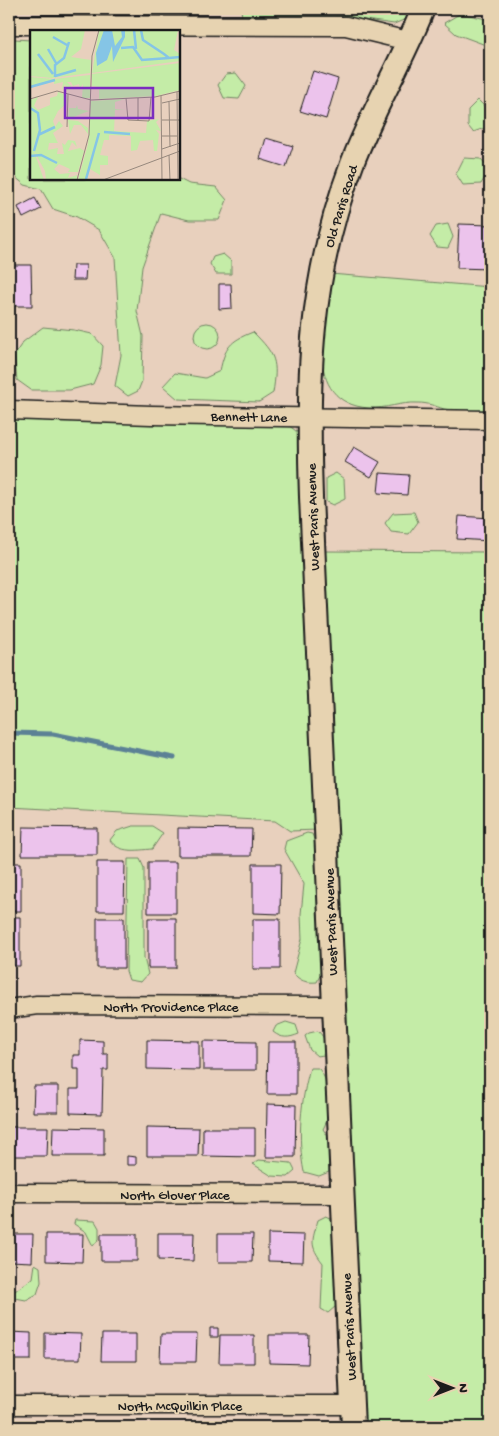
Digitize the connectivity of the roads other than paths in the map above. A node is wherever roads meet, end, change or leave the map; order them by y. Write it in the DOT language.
graph roads {
  1 [pos="423,9"];
  2 [pos="9,26"];
  3 [pos="408,41"];
  4 [pos="9,410"];
  5 [pos="309,417"];
  6 [pos="490,420"];
  7 [pos="333,1006"];
  8 [pos="9,1009"];
  9 [pos="9,1194"];
  10 [pos="342,1194"];
  11 [pos="9,1404"];
  12 [pos="352,1405"];
  13 [pos="353,1427"];
  1 -- 3 [label="main road, Old Paris Road"];
  2 -- 3 [label="street"];
  3 -- 5 [label="main road, Old Paris Road"];
  4 -- 5 [label="street, Bennett Lane"];
  5 -- 6 [label="street, Bennett Lane"];
  5 -- 7 [label="main road, West Paris Avenue"];
  7 -- 8 [label="street, North Providence Place"];
  7 -- 10 [label="main road, West Paris Avenue"];
  9 -- 10 [label="street, North Glover Place"];
  10 -- 12 [label="main road, West Paris Avenue"];
  11 -- 12 [label="street, North McQuilkin Place"];
  12 -- 13 [label="main road, West Paris Avenue"];
}
